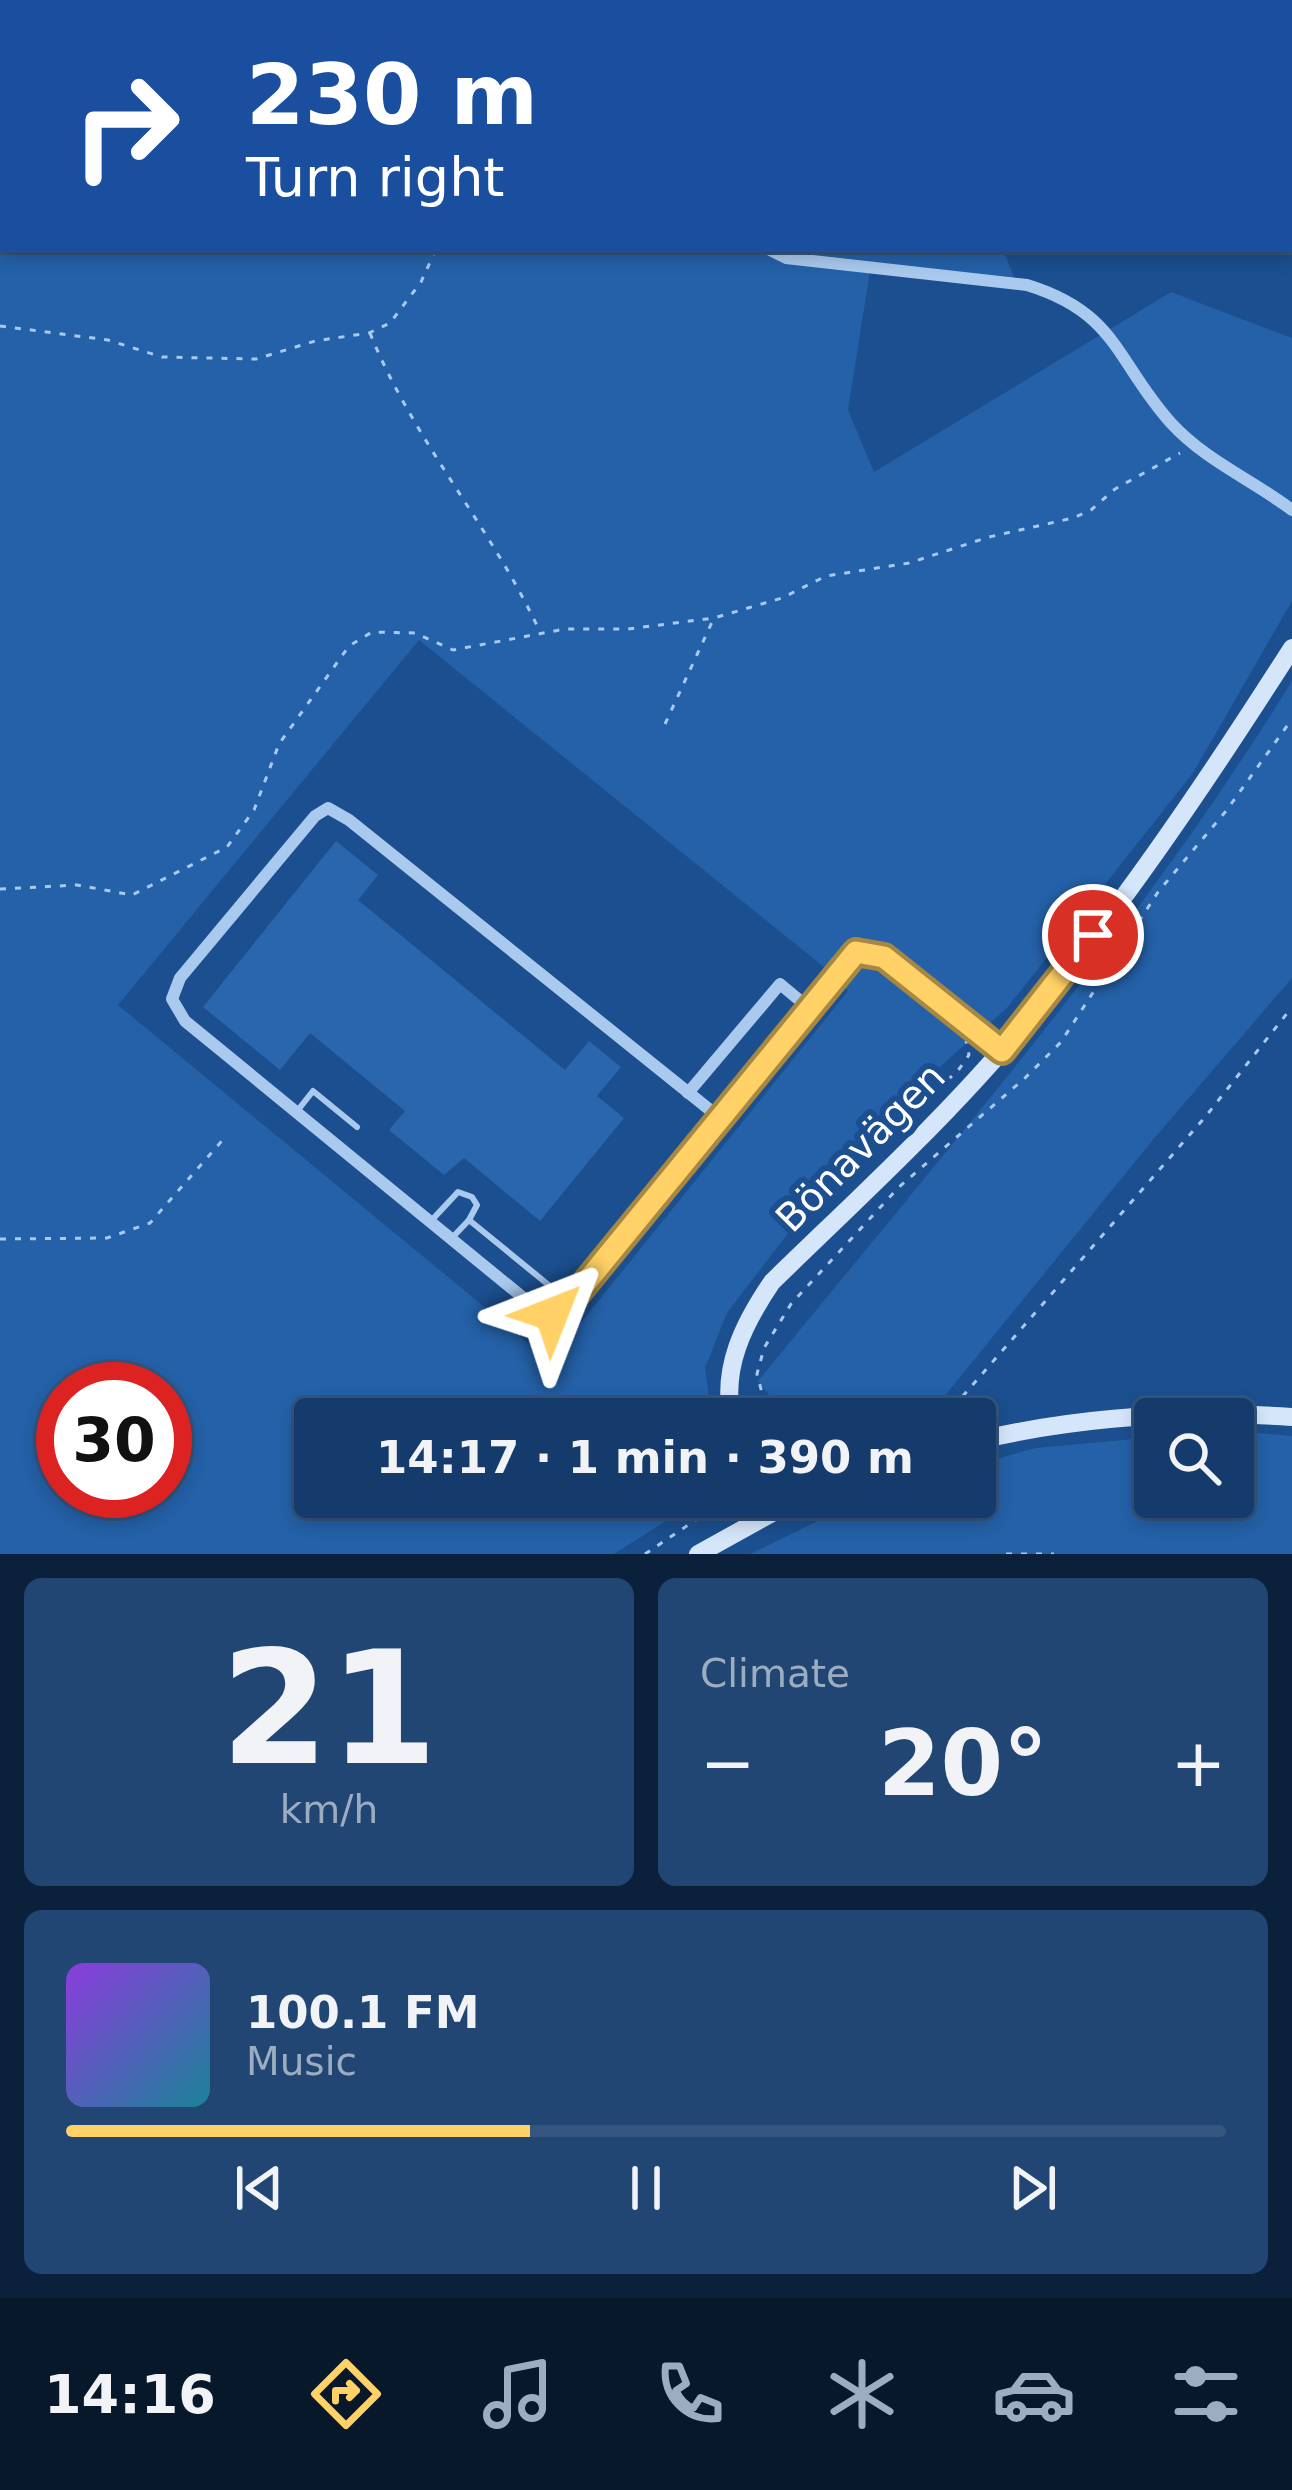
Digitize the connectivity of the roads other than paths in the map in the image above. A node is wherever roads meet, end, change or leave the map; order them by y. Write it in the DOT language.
graph roads {
  1 [pos="774,252"];
  2 [pos="1292,510"];
  3 [pos="1292,648"];
  4 [pos="810,1009"];
  5 [pos="1002,1051"];
  6 [pos="688,1093"];
  7 [pos="295,1113"];
  8 [pos="720,1118"];
  9 [pos="357,1126"];
  10 [pos="470,1220"];
  11 [pos="431,1222"];
  12 [pos="451,1239"];
  13 [pos="570,1302"];
  14 [pos="730,1398"];
  15 [pos="1292,1417"];
  16 [pos="996,1436"];
  17 [pos="747,1518"];
  18 [pos="698,1554"];
  1 -- 2 [label="street"];
  3 -- 5 [label="street, Bönavägen"];
  4 -- 5 [label="street"];
  4 -- 6 [label="street"];
  4 -- 8 [label="street"];
  5 -- 14 [label="street, Bönavägen"];
  6 -- 7 [label="street"];
  6 -- 8 [label="street"];
  7 -- 9 [label="lane"];
  7 -- 11 [label="street"];
  8 -- 13 [label="street"];
  10 -- 11 [label="lane"];
  10 -- 12 [label="lane"];
  10 -- 13 [label="lane"];
  11 -- 12 [label="street"];
  12 -- 13 [label="street"];
  15 -- 16 [label="street"];
  17 -- 18 [label="street"];
}
